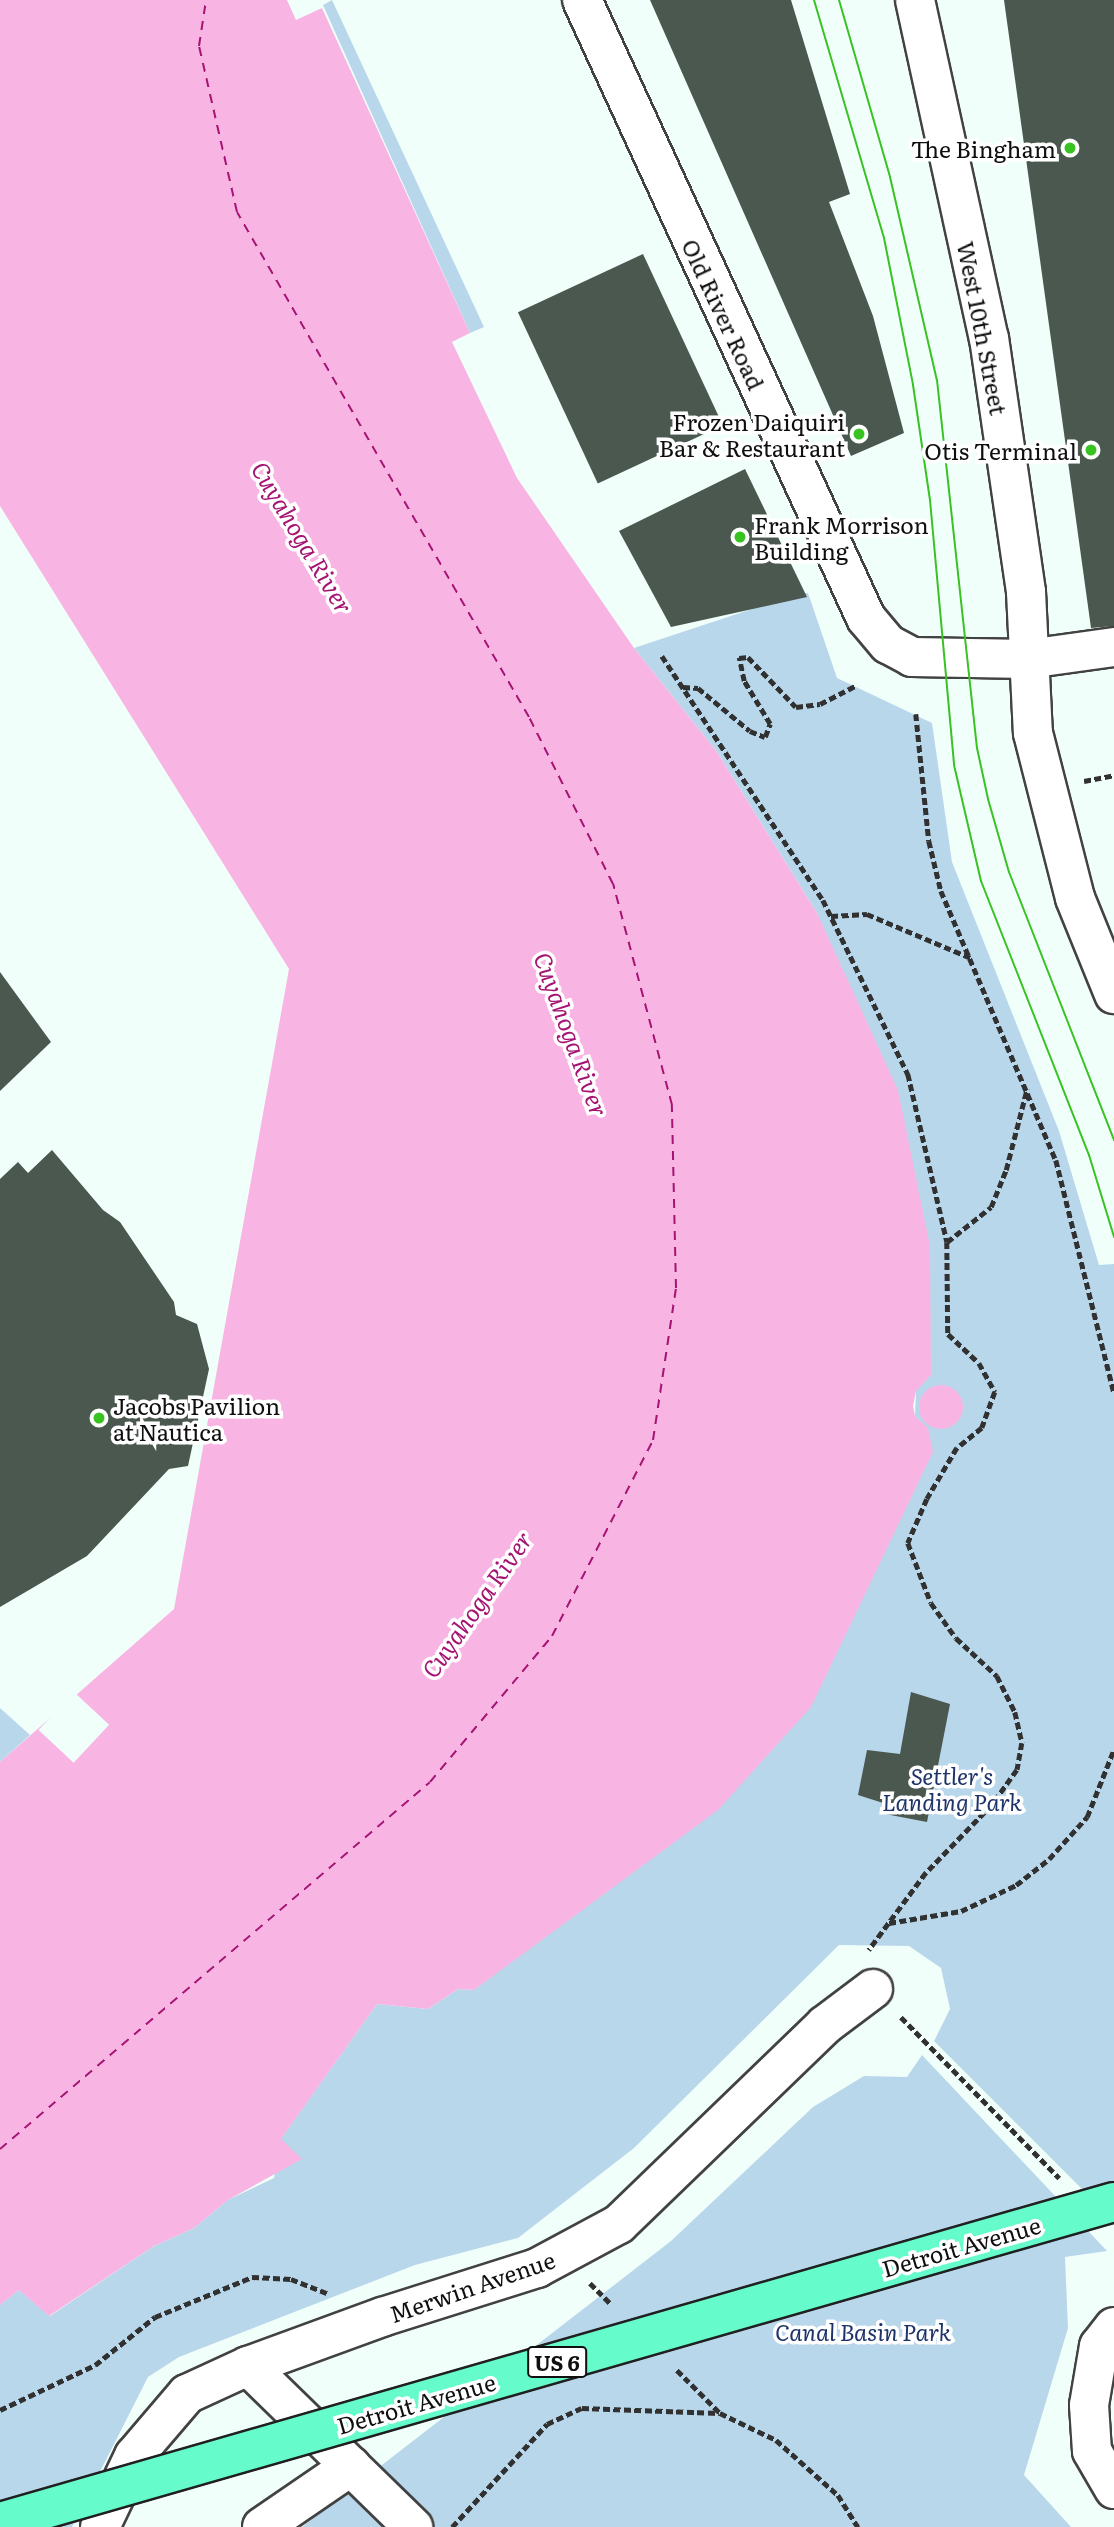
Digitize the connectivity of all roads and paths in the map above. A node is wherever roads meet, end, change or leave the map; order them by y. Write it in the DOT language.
graph roads {
  1 [pos="582,0"];
  2 [pos="915,0"];
  3 [pos="1114,647"];
  4 [pos="662,656"];
  5 [pos="1028,659"];
  6 [pos="858,685"];
  7 [pos="682,687"];
  8 [pos="916,714"];
  9 [pos="1114,775"];
  10 [pos="1083,781"];
  11 [pos="831,916"];
  12 [pos="972,958"];
  13 [pos="1114,994"];
  14 [pos="1028,1088"];
  15 [pos="947,1242"];
  16 [pos="1114,1392"];
  17 [pos="1114,1749"];
  18 [pos="873,1989"];
  19 [pos="1067,2186"];
  20 [pos="1114,2202"];
  21 [pos="342,2300"];
  22 [pos="1114,2327"];
  23 [pos="248,2366"];
  24 [pos="0,2410"];
  25 [pos="351,2466"];
  26 [pos="1114,2489"];
  27 [pos="0,2522"];
  28 [pos="454,2525"];
  29 [pos="100,2527"];
  30 [pos="262,2527"];
  31 [pos="413,2527"];
  32 [pos="858,2527"];
  1 -- 5 [label="street, Old River Road"];
  2 -- 5 [label="street, West 10th Street"];
  3 -- 5 [label="street, Old River Road"];
  4 -- 7 [label="path"];
  5 -- 13 [label="street, West 10th Street"];
  6 -- 7 [label="path"];
  7 -- 11 [label="path"];
  8 -- 12 [label="path"];
  9 -- 10 [label="path"];
  11 -- 12 [label="path"];
  11 -- 15 [label="path"];
  12 -- 14 [label="path"];
  14 -- 15 [label="path"];
  14 -- 16 [label="path"];
  15 -- 17 [label="path"];
  18 -- 19 [label="path"];
  18 -- 23 [label="street, Merwin Avenue"];
  20 -- 27 [label="main road, Detroit Avenue / US 6, bridge"];
  21 -- 24 [label="path"];
  22 -- 26 [label="street"];
  23 -- 25 [label="street"];
  23 -- 29 [label="street, Merwin Avenue"];
  25 -- 30 [label="street"];
  25 -- 31 [label="street"];
  28 -- 32 [label="path"];
}
